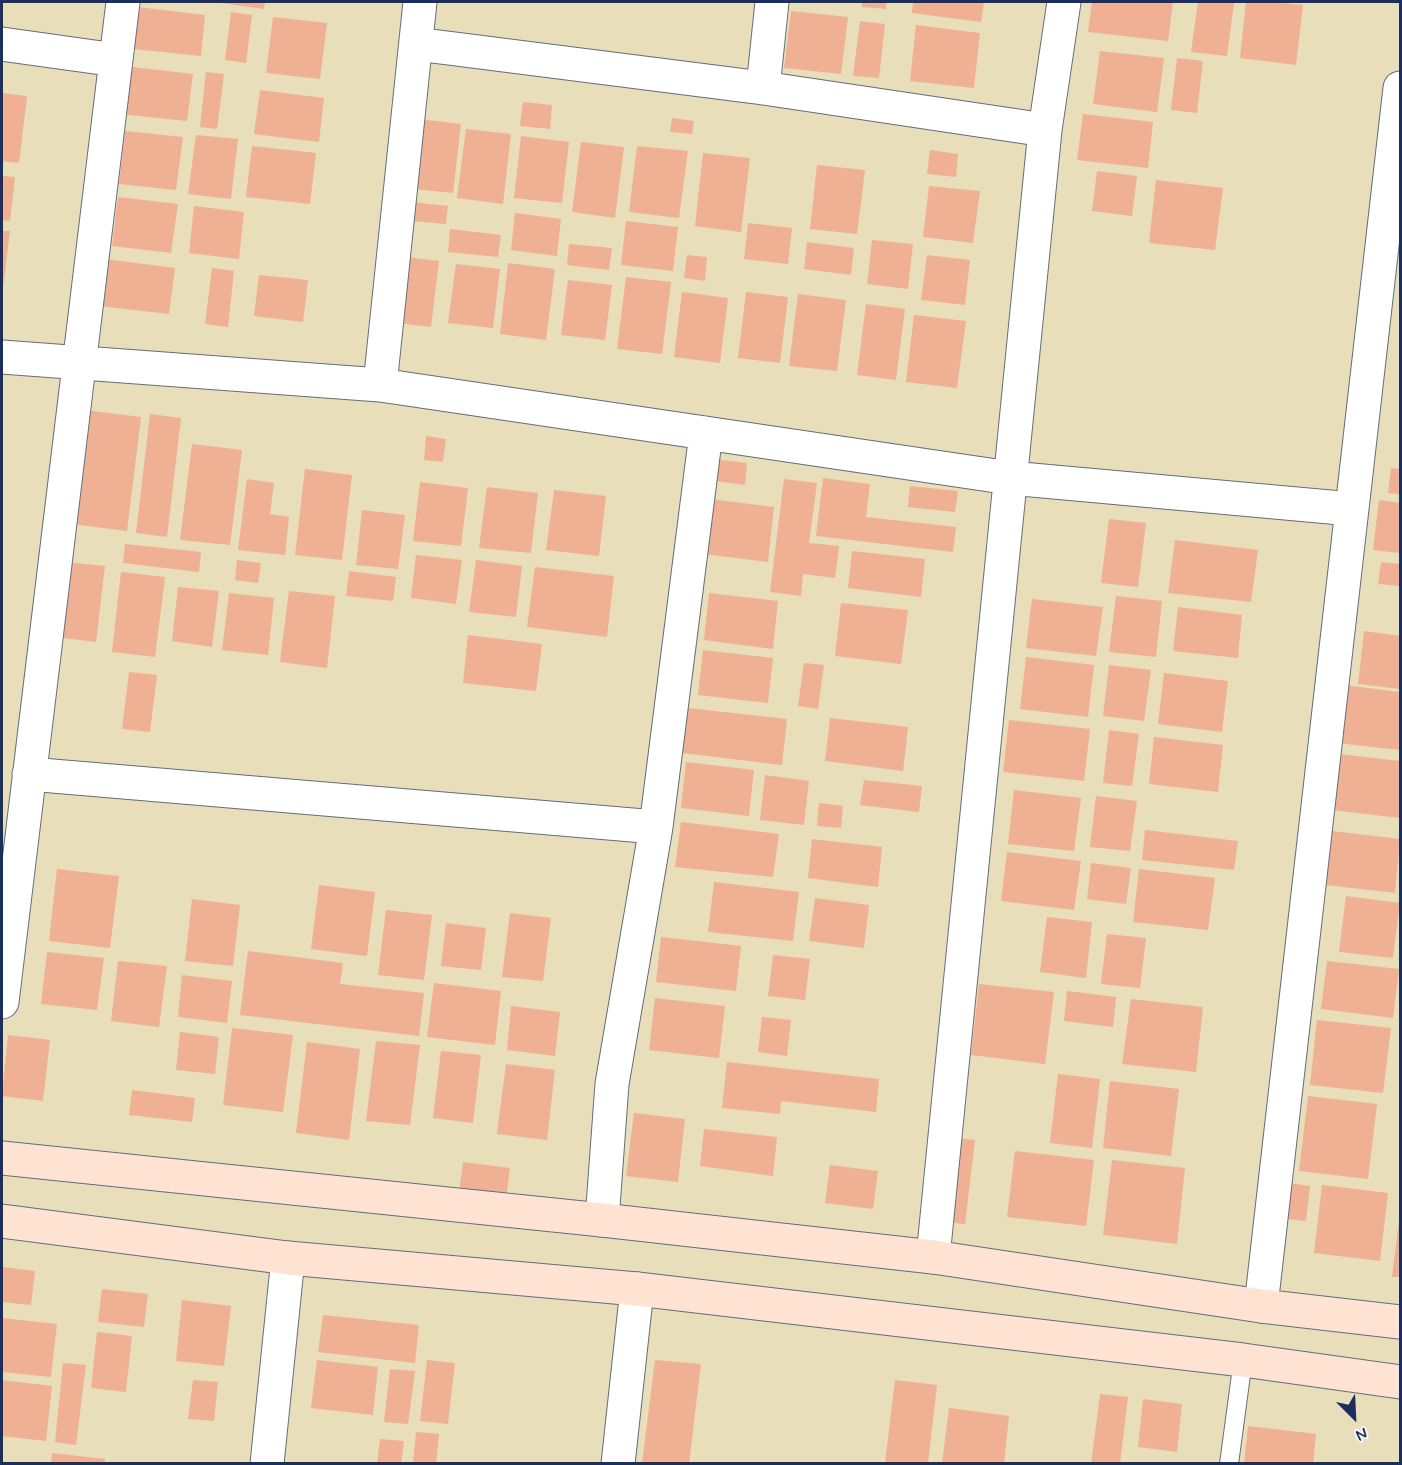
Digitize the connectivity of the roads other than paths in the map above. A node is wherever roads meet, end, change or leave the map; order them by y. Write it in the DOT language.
graph roads {
  1 [pos="123,2"];
  2 [pos="420,2"];
  3 [pos="772,2"];
  4 [pos="1064,2"];
  5 [pos="2,44"];
  6 [pos="416,44"];
  7 [pos="116,60"];
  8 [pos="763,88"];
  9 [pos="1401,88"];
  10 [pos="1045,130"];
  11 [pos="1389,308"];
  12 [pos="2,357"];
  13 [pos="79,363"];
  14 [pos="380,385"];
  15 [pos="706,433"];
  16 [pos="1010,478"];
  17 [pos="1352,508"];
  18 [pos="29,774"];
  19 [pos="656,827"];
  20 [pos="2,1002"];
  21 [pos="2,1158"];
  22 [pos="602,1220"];
  23 [pos="2,1221"];
  24 [pos="933,1257"];
  25 [pos="288,1258"];
  26 [pos="637,1289"];
  27 [pos="1261,1306"];
  28 [pos="1401,1322"];
  29 [pos="1243,1360"];
  30 [pos="1401,1382"];
  31 [pos="267,1464"];
  32 [pos="618,1464"];
  33 [pos="1229,1464"];
  1 -- 7 [label="street"];
  2 -- 6 [label="street"];
  3 -- 8 [label="street"];
  4 -- 10 [label="street"];
  5 -- 7 [label="street"];
  6 -- 8 [label="street"];
  6 -- 14 [label="street"];
  7 -- 13 [label="street"];
  8 -- 10 [label="street"];
  9 -- 11 [label="street"];
  10 -- 16 [label="street"];
  11 -- 17 [label="street"];
  12 -- 13 [label="street"];
  13 -- 14 [label="street"];
  13 -- 18 [label="street"];
  14 -- 15 [label="street"];
  15 -- 16 [label="street"];
  15 -- 19 [label="street"];
  16 -- 17 [label="street"];
  16 -- 24 [label="street"];
  17 -- 27 [label="street"];
  18 -- 19 [label="street"];
  18 -- 20 [label="street"];
  19 -- 22 [label="street"];
  21 -- 22 [label="street"];
  22 -- 24 [label="street"];
  23 -- 25 [label="street"];
  24 -- 27 [label="street"];
  25 -- 26 [label="street"];
  25 -- 31 [label="street"];
  26 -- 29 [label="street"];
  26 -- 32 [label="street"];
  27 -- 28 [label="street"];
  29 -- 30 [label="street"];
  29 -- 33 [label="lane"];
}
